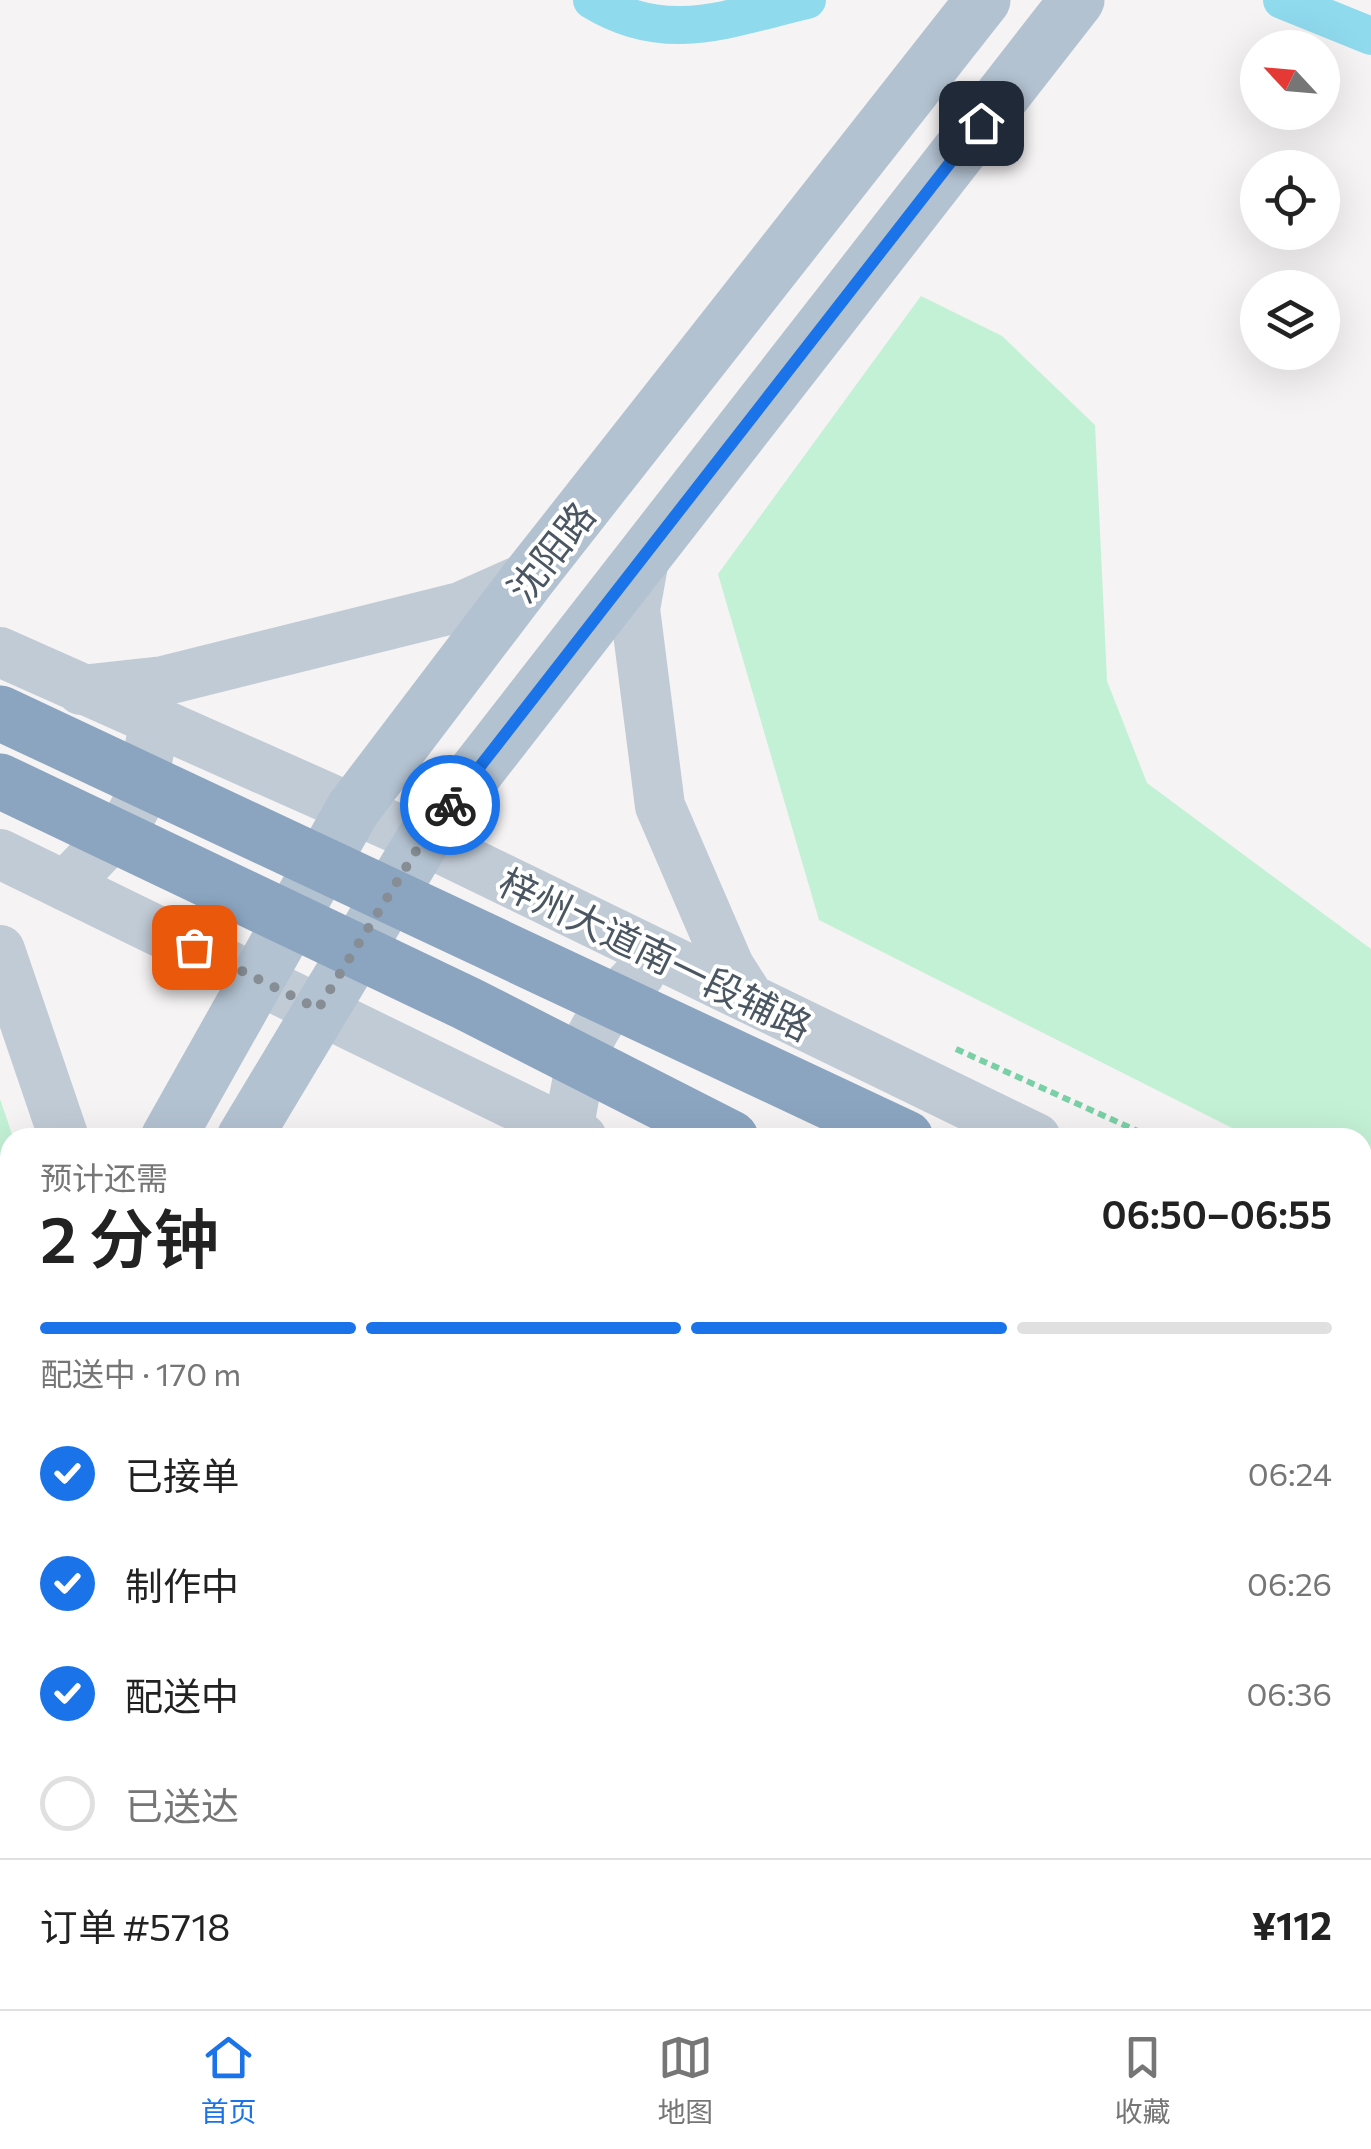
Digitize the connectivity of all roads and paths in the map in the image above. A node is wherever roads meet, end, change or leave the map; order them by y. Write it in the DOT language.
graph roads {
  1 [pos="983,0"];
  2 [pos="1078,0"];
  3 [pos="645,554"];
  4 [pos="530,576"];
  5 [pos="0,652"];
  6 [pos="79,690"];
  7 [pos="0,713"];
  8 [pos="155,723"];
  9 [pos="0,781"];
  10 [pos="353,810"];
  11 [pos="423,840"];
  12 [pos="0,854"];
  13 [pos="65,886"];
  14 [pos="0,950"];
  15 [pos="661,952"];
  16 [pos="256,977"];
  17 [pos="750,999"];
  18 [pos="318,1009"];
  19 [pos="938,1040"];
  20 [pos="61,1128"];
  21 [pos="173,1128"];
  22 [pos="250,1128"];
  23 [pos="563,1128"];
  24 [pos="576,1128"];
  25 [pos="711,1128"];
  26 [pos="885,1128"];
  27 [pos="1015,1128"];
  28 [pos="1131,1128"];
  1 -- 4 [label="main road, 沈阳路"];
  2 -- 3 [label="main road, 沈阳路"];
  3 -- 11 [label="main road, 沈阳路"];
  3 -- 17 [label="main road"];
  4 -- 6 [label="main road"];
  4 -- 10 [label="main road, 沈阳路"];
  5 -- 6 [label="main road, 梓州大道南一段辅路"];
  6 -- 8 [label="main road, 梓州大道南一段辅路"];
  7 -- 26 [label="highway"];
  8 -- 10 [label="main road, 梓州大道南一段辅路"];
  8 -- 13 [label="main road"];
  9 -- 25 [label="highway"];
  10 -- 11 [label="main road, 梓州大道南一段辅路"];
  10 -- 16 [label="main road, 沈阳路"];
  11 -- 15 [label="main road, 梓州大道南一段辅路"];
  11 -- 18 [label="main road, 沈阳路"];
  12 -- 13 [label="main road"];
  13 -- 16 [label="main road"];
  14 -- 20 [label="main road"];
  15 -- 17 [label="main road, 梓州大道南一段辅路"];
  15 -- 24 [label="main road"];
  16 -- 18 [label="main road"];
  16 -- 21 [label="main road, 沈阳路"];
  17 -- 27 [label="main road, 梓州大道南一段辅路"];
  18 -- 22 [label="main road, 沈阳路"];
  18 -- 23 [label="main road"];
  19 -- 28 [label="path"];
}
